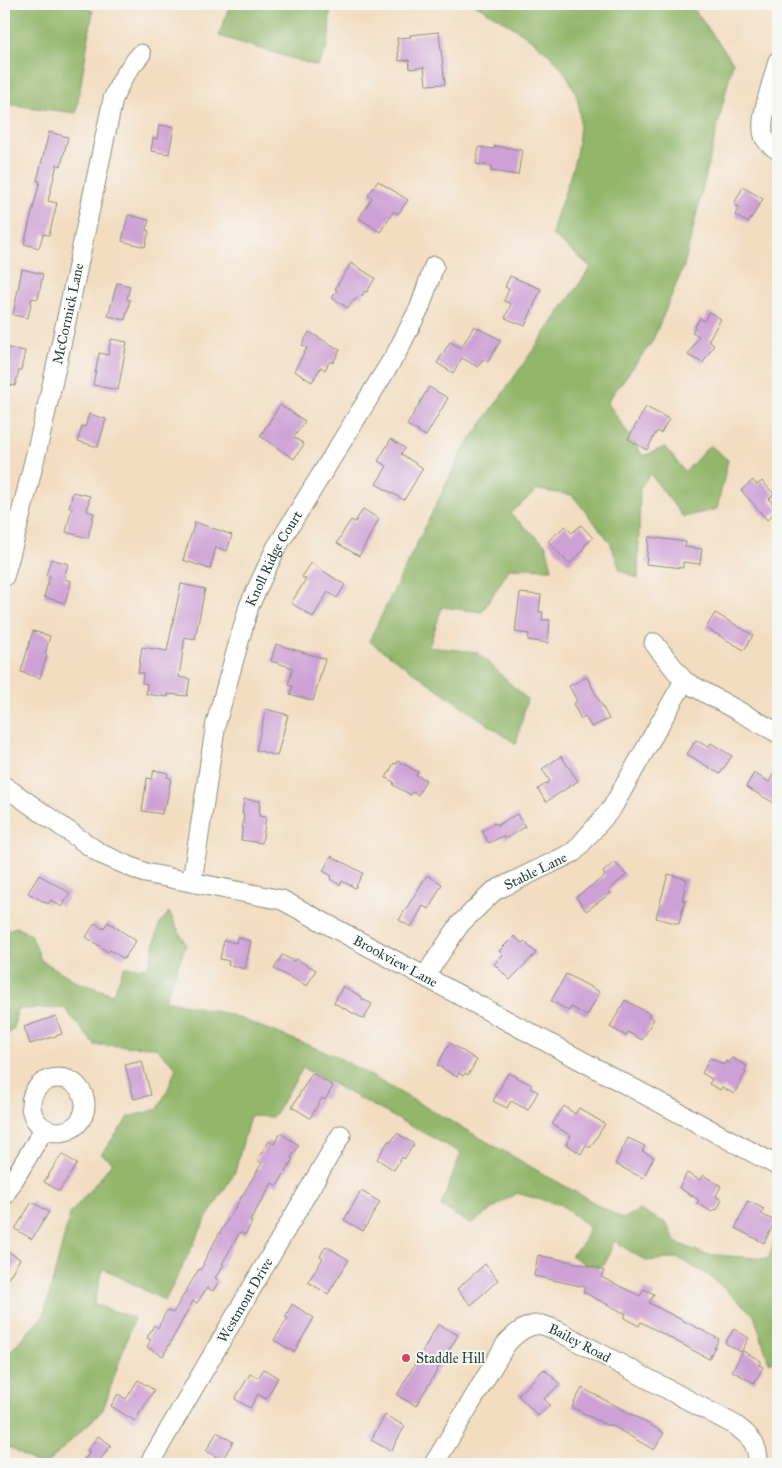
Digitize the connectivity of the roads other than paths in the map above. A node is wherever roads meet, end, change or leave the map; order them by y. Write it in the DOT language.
graph roads {
  1 [pos="141,54"];
  2 [pos="778,61"];
  3 [pos="778,150"];
  4 [pos="434,266"];
  5 [pos="4,577"];
  6 [pos="654,643"];
  7 [pos="684,681"];
  8 [pos="778,733"];
  9 [pos="4,786"];
  10 [pos="192,881"];
  11 [pos="424,976"];
  12 [pos="44,1129"];
  13 [pos="341,1135"];
  14 [pos="778,1166"];
  15 [pos="4,1196"];
  16 [pos="149,1464"];
  17 [pos="434,1464"];
  18 [pos="758,1464"];
  1 -- 5 [label="street, McCormick Lane"];
  2 -- 3 [label="street"];
  4 -- 10 [label="street, Knoll Ridge Court"];
  6 -- 7 [label="street"];
  7 -- 8 [label="street"];
  7 -- 11 [label="street, Stable Lane"];
  9 -- 10 [label="street, Brookview Lane"];
  10 -- 11 [label="street, Brookview Lane"];
  11 -- 14 [label="street, Brookview Lane"];
  12 -- 15 [label="street"];
  13 -- 16 [label="street, Westmont Drive"];
  17 -- 18 [label="street, Bailey Road"];
}
